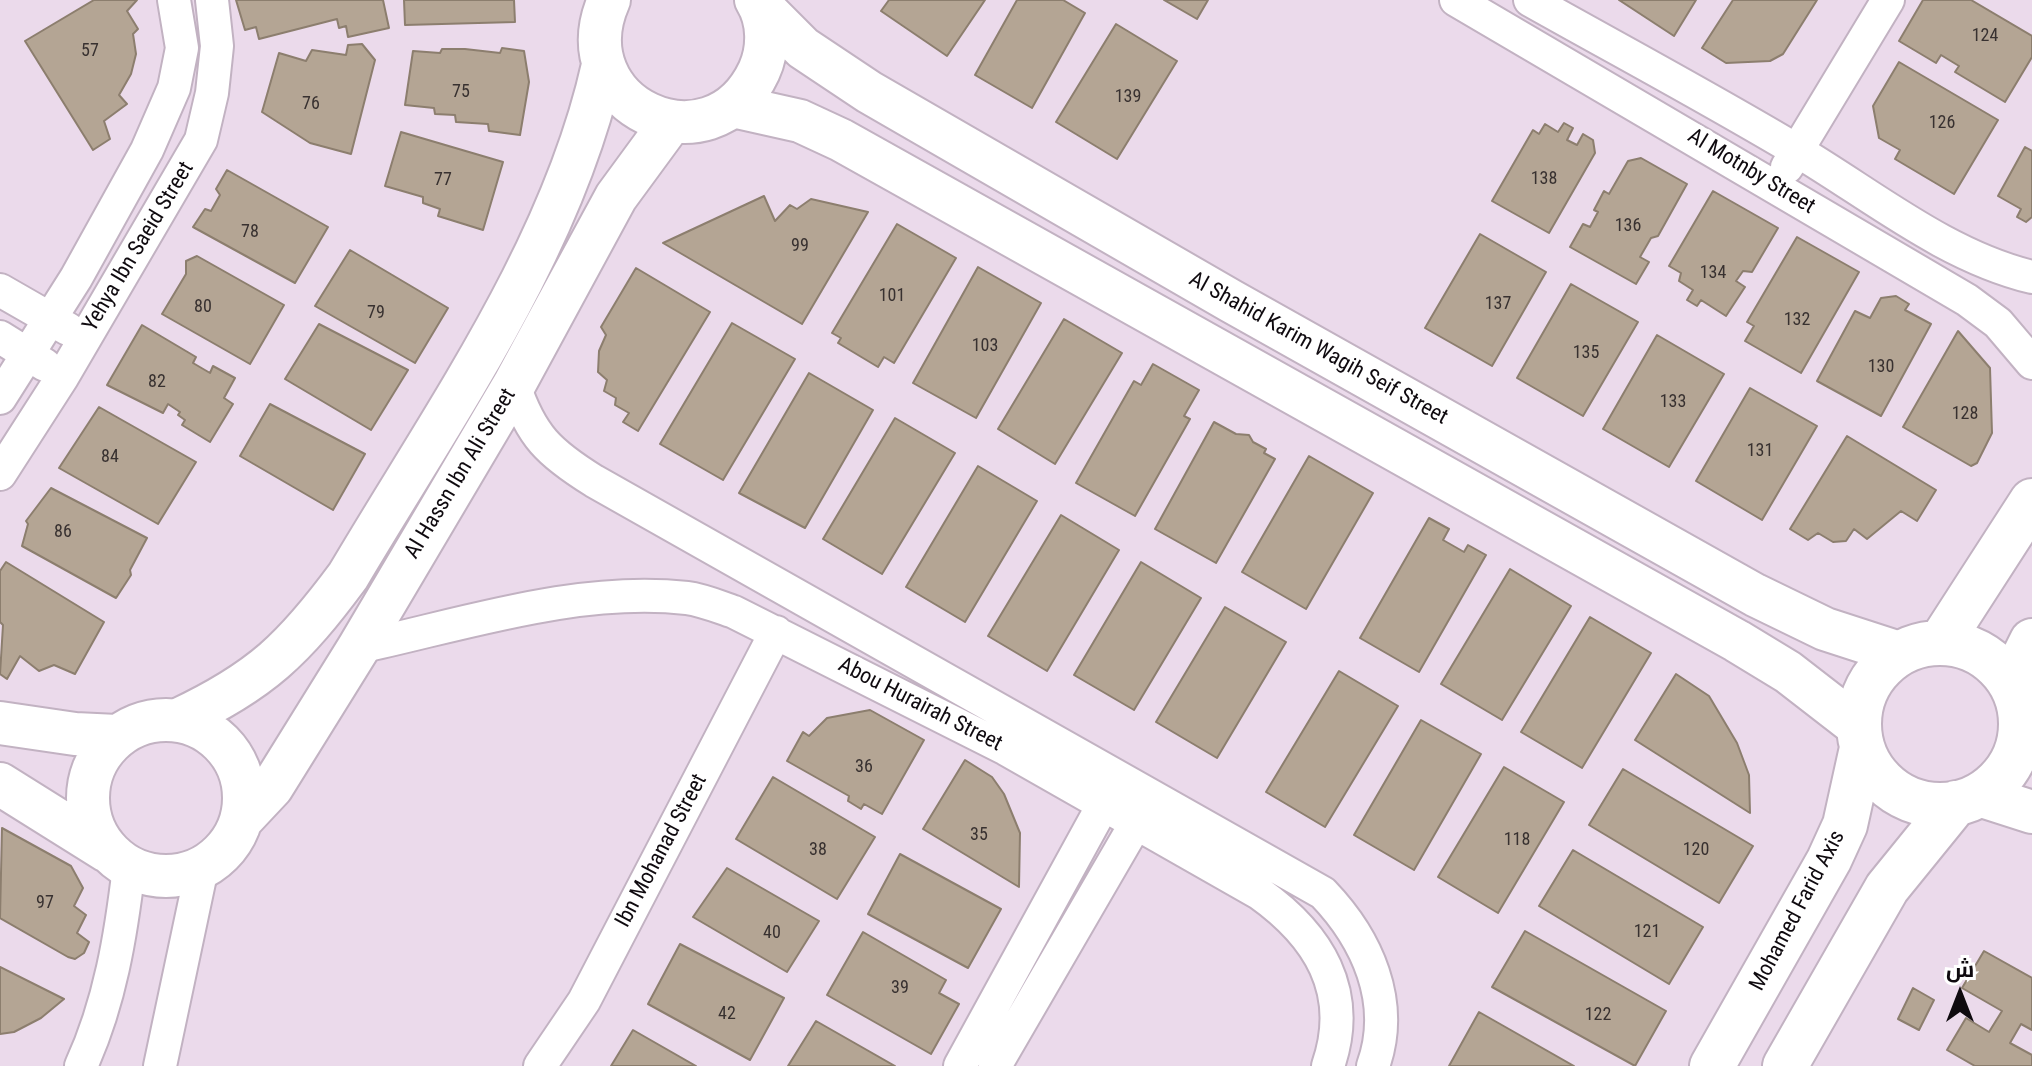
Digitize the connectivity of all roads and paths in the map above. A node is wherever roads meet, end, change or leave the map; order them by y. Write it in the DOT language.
graph roads {
  1 [pos="174,0"];
  2 [pos="212,0"];
  3 [pos="609,0"];
  4 [pos="1456,0"];
  5 [pos="1530,0"];
  6 [pos="1888,0"];
  7 [pos="758,2"];
  8 [pos="603,65"];
  9 [pos="733,106"];
  10 [pos="671,122"];
  11 [pos="1796,150"];
  12 [pos="1777,188"];
  13 [pos="2032,277"];
  14 [pos="0,290"];
  15 [pos="51,318"];
  16 [pos="84,339"];
  17 [pos="13,346"];
  18 [pos="2032,363"];
  19 [pos="63,376"];
  20 [pos="514,385"];
  21 [pos="0,398"];
  22 [pos="0,474"];
  23 [pos="2032,501"];
  24 [pos="776,632"];
  25 [pos="2032,641"];
  26 [pos="1941,642"];
  27 [pos="359,647"];
  28 [pos="1899,653"];
  29 [pos="2011,683"];
  30 [pos="178,720"];
  31 [pos="0,723"];
  32 [pos="2027,730"];
  33 [pos="117,736"];
  34 [pos="1861,737"];
  35 [pos="1118,777"];
  36 [pos="0,784"];
  37 [pos="1151,797"];
  38 [pos="1967,799"];
  39 [pos="1103,807"];
  40 [pos="2032,812"];
  41 [pos="241,820"];
  42 [pos="1135,824"];
  43 [pos="118,859"];
  44 [pos="202,868"];
  45 [pos="81,1066"];
  46 [pos="160,1066"];
  47 [pos="540,1066"];
  48 [pos="960,1066"];
  49 [pos="995,1066"];
  50 [pos="1328,1066"];
  51 [pos="1373,1066"];
  52 [pos="1712,1066"];
  53 [pos="1785,1066"];
  1 -- 15 [label="street, Yehya Ibn Saeid Street"];
  2 -- 16 [label="street, Yehya Ibn Saeid Street"];
  3 -- 8 [label="street"];
  4 -- 12 [label="street, Al Motnby Street"];
  5 -- 11 [label="street, Al Motnby Street"];
  6 -- 11 [label="street"];
  7 -- 9 [label="street"];
  7 -- 28 [label="street, Al Shahid Karim Wagih Seif Street"];
  8 -- 10 [label="street"];
  8 -- 30 [label="street, Al Hassn Ibn Ali Street"];
  9 -- 10 [label="street"];
  9 -- 34 [label="street"];
  10 -- 20 [label="street, Al Hassn Ibn Ali Street"];
  11 -- 12 [label="street"];
  11 -- 13 [label="street, Al Motnby Street"];
  12 -- 18 [label="street, Al Motnby Street"];
  14 -- 15 [label="street"];
  15 -- 16 [label="street"];
  15 -- 17 [label="street, Yehya Ibn Saeid Street"];
  16 -- 19 [label="street, Yehya Ibn Saeid Street"];
  17 -- 19 [label="street"];
  17 -- 21 [label="street, Yehya Ibn Saeid Street"];
  19 -- 22 [label="street, Yehya Ibn Saeid Street"];
  20 -- 27 [label="street, Al Hassn Ibn Ali Street"];
  20 -- 35 [label="street, Abou Hurairah Street"];
  23 -- 26 [label="main road"];
  24 -- 27 [label="street, Abou Hurairah Street"];
  24 -- 39 [label="street, Abou Hurairah Street"];
  24 -- 47 [label="street, Ibn Mohanad Street"];
  25 -- 29 [label="main road"];
  26 -- 28 [label="main road"];
  26 -- 29 [label="main road"];
  27 -- 41 [label="street, Al Hassn Ibn Ali Street"];
  28 -- 34 [label="main road"];
  29 -- 32 [label="main road"];
  30 -- 33 [label="street"];
  30 -- 41 [label="street"];
  31 -- 33 [label="street"];
  32 -- 38 [label="main road"];
  33 -- 43 [label="street"];
  34 -- 38 [label="main road"];
  34 -- 52 [label="main road, Mohamed Farid Axis"];
  35 -- 37 [label="street, Abou Hurairah Street"];
  35 -- 39 [label="street"];
  36 -- 43 [label="street"];
  37 -- 42 [label="street"];
  37 -- 51 [label="street, Abou Hurairah Street"];
  38 -- 40 [label="street"];
  38 -- 53 [label="main road"];
  39 -- 42 [label="street, Abou Hurairah Street"];
  39 -- 48 [label="street"];
  41 -- 44 [label="street"];
  42 -- 49 [label="street"];
  42 -- 50 [label="street, Abou Hurairah Street"];
  43 -- 44 [label="street"];
  43 -- 45 [label="street"];
  44 -- 46 [label="street"];
}
